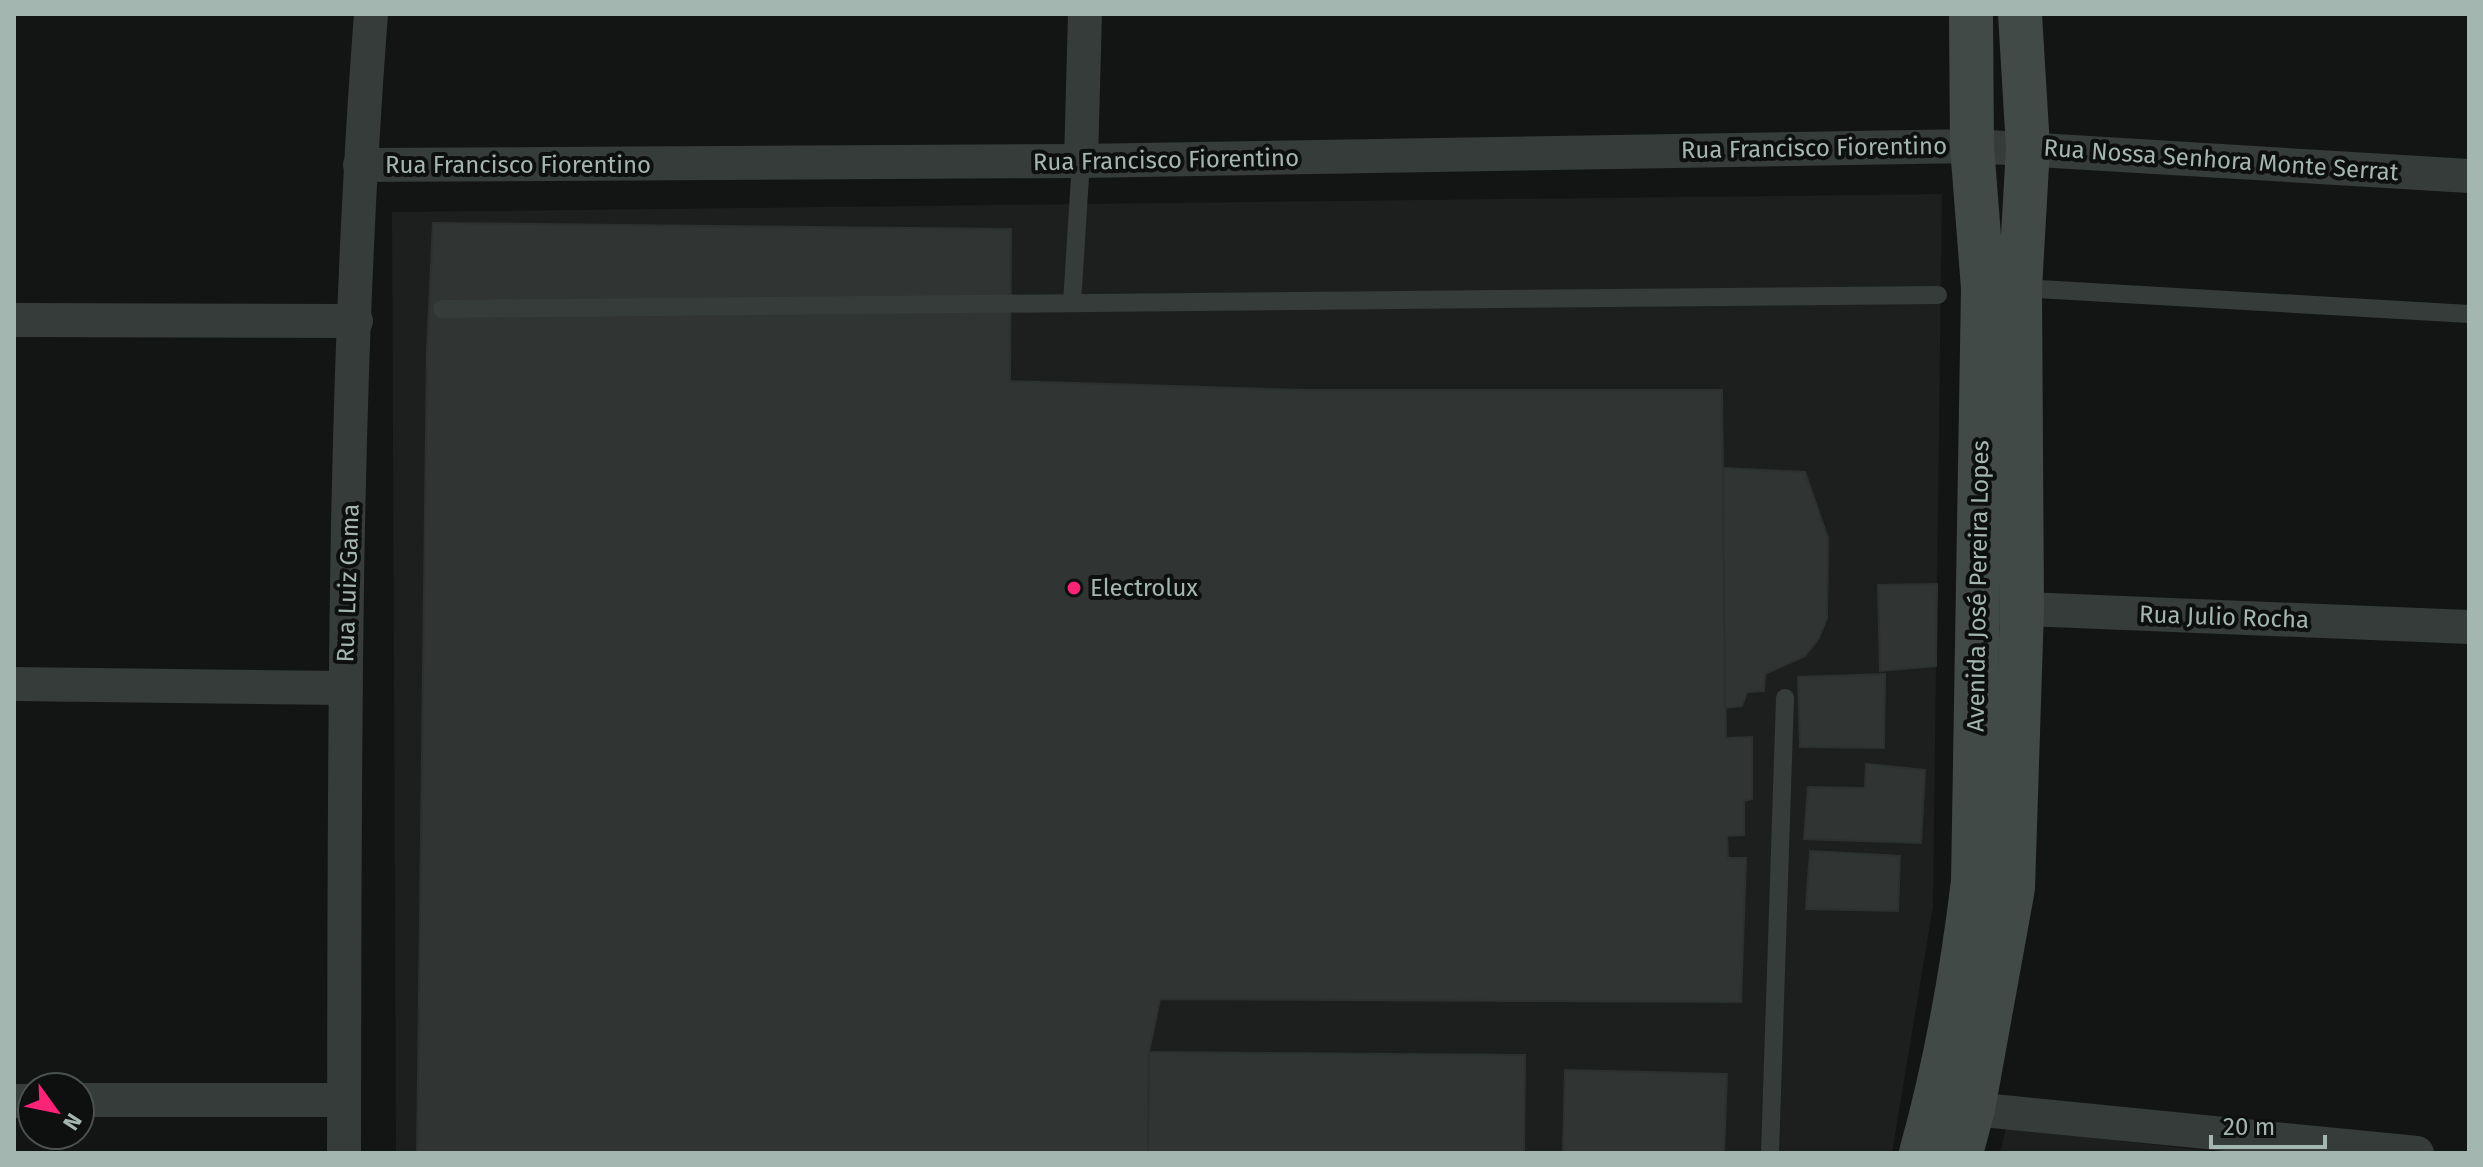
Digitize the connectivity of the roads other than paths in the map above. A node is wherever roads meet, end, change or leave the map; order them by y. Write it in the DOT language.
graph roads {
  1 [pos="371,14"];
  2 [pos="1085,14"];
  3 [pos="1971,14"];
  4 [pos="2020,14"];
  5 [pos="1972,146"];
  6 [pos="2028,148"];
  7 [pos="1081,161"];
  8 [pos="360,165"];
  9 [pos="2469,176"];
  10 [pos="2002,288"];
  11 [pos="1938,295"];
  12 [pos="1072,303"];
  13 [pos="442,309"];
  14 [pos="2469,314"];
  15 [pos="14,320"];
  16 [pos="356,321"];
  17 [pos="1978,607"];
  18 [pos="2022,609"];
  19 [pos="2469,627"];
  20 [pos="14,684"];
  21 [pos="345,688"];
  22 [pos="1785,698"];
  23 [pos="96,1100"];
  24 [pos="344,1100"];
  25 [pos="1954,1105"];
  26 [pos="344,1153"];
  27 [pos="1770,1153"];
  28 [pos="1921,1153"];
  29 [pos="1961,1153"];
  30 [pos="2417,1153"];
  1 -- 8 [label="street, Rua Luiz Gama"];
  2 -- 7 [label="street"];
  3 -- 5 [label="main road, Avenida José Pereira Lopes"];
  4 -- 6 [label="main road, Avenida José Pereira Lopes"];
  5 -- 6 [label="street, Rua Nossa Senhora Monte Serrat"];
  5 -- 7 [label="street, Rua Francisco Fiorentino"];
  5 -- 10 [label="main road, Avenida José Pereira Lopes"];
  6 -- 9 [label="street, Rua Nossa Senhora Monte Serrat"];
  6 -- 10 [label="main road, Avenida José Pereira Lopes"];
  7 -- 8 [label="street, Rua Francisco Fiorentino"];
  7 -- 12 [label="lane"];
  8 -- 16 [label="street, Rua Luiz Gama"];
  10 -- 14 [label="lane"];
  10 -- 17 [label="main road, Avenida José Pereira Lopes"];
  10 -- 18 [label="main road, Avenida José Pereira Lopes"];
  11 -- 12 [label="lane"];
  12 -- 13 [label="lane"];
  15 -- 16 [label="street"];
  16 -- 21 [label="street, Rua Luiz Gama"];
  17 -- 18 [label="street, Rua Julio Rocha"];
  17 -- 25 [label="main road, Avenida José Pereira Lopes"];
  18 -- 19 [label="street, Rua Julio Rocha"];
  18 -- 25 [label="main road, Avenida José Pereira Lopes"];
  20 -- 21 [label="street"];
  21 -- 24 [label="street, Rua Luiz Gama"];
  22 -- 27 [label="lane"];
  23 -- 24 [label="street"];
  24 -- 26 [label="street, Rua Luiz Gama"];
  25 -- 28 [label="main road, Avenida José Pereira Lopes"];
  25 -- 29 [label="main road, Avenida José Pereira Lopes"];
  25 -- 30 [label="street"];
}
